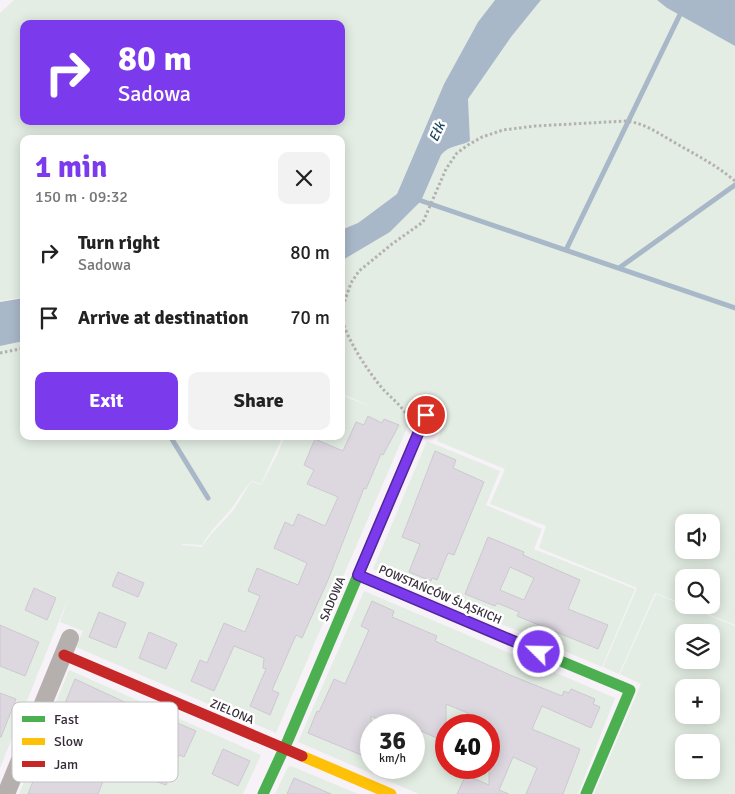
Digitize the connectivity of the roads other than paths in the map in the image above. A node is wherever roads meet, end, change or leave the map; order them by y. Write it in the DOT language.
graph roads {
  1 [pos="426,415"];
  2 [pos="358,575"];
  3 [pos="70,638"];
  4 [pos="64,655"];
  5 [pos="44,702"];
  6 [pos="173,702"];
  7 [pos="178,704"];
  8 [pos="284,750"];
  9 [pos="12,780"];
  10 [pos="6,794"];
  11 [pos="263,794"];
  12 [pos="391,794"];
  13 [pos="586,794"];
  1 -- 2 [label="street, SADOWA"];
  2 -- 8 [label="street, SADOWA"];
  2 -- 13 [label="street, POWSTAŃCÓW ŚLĄSKICH"];
  3 -- 4 [label="street"];
  4 -- 5 [label="street"];
  4 -- 6 [label="street, ZIELONA"];
  7 -- 8 [label="street, ZIELONA"];
  8 -- 11 [label="street, SADOWA"];
  8 -- 12 [label="street, ZIELONA"];
  9 -- 10 [label="street"];
}
